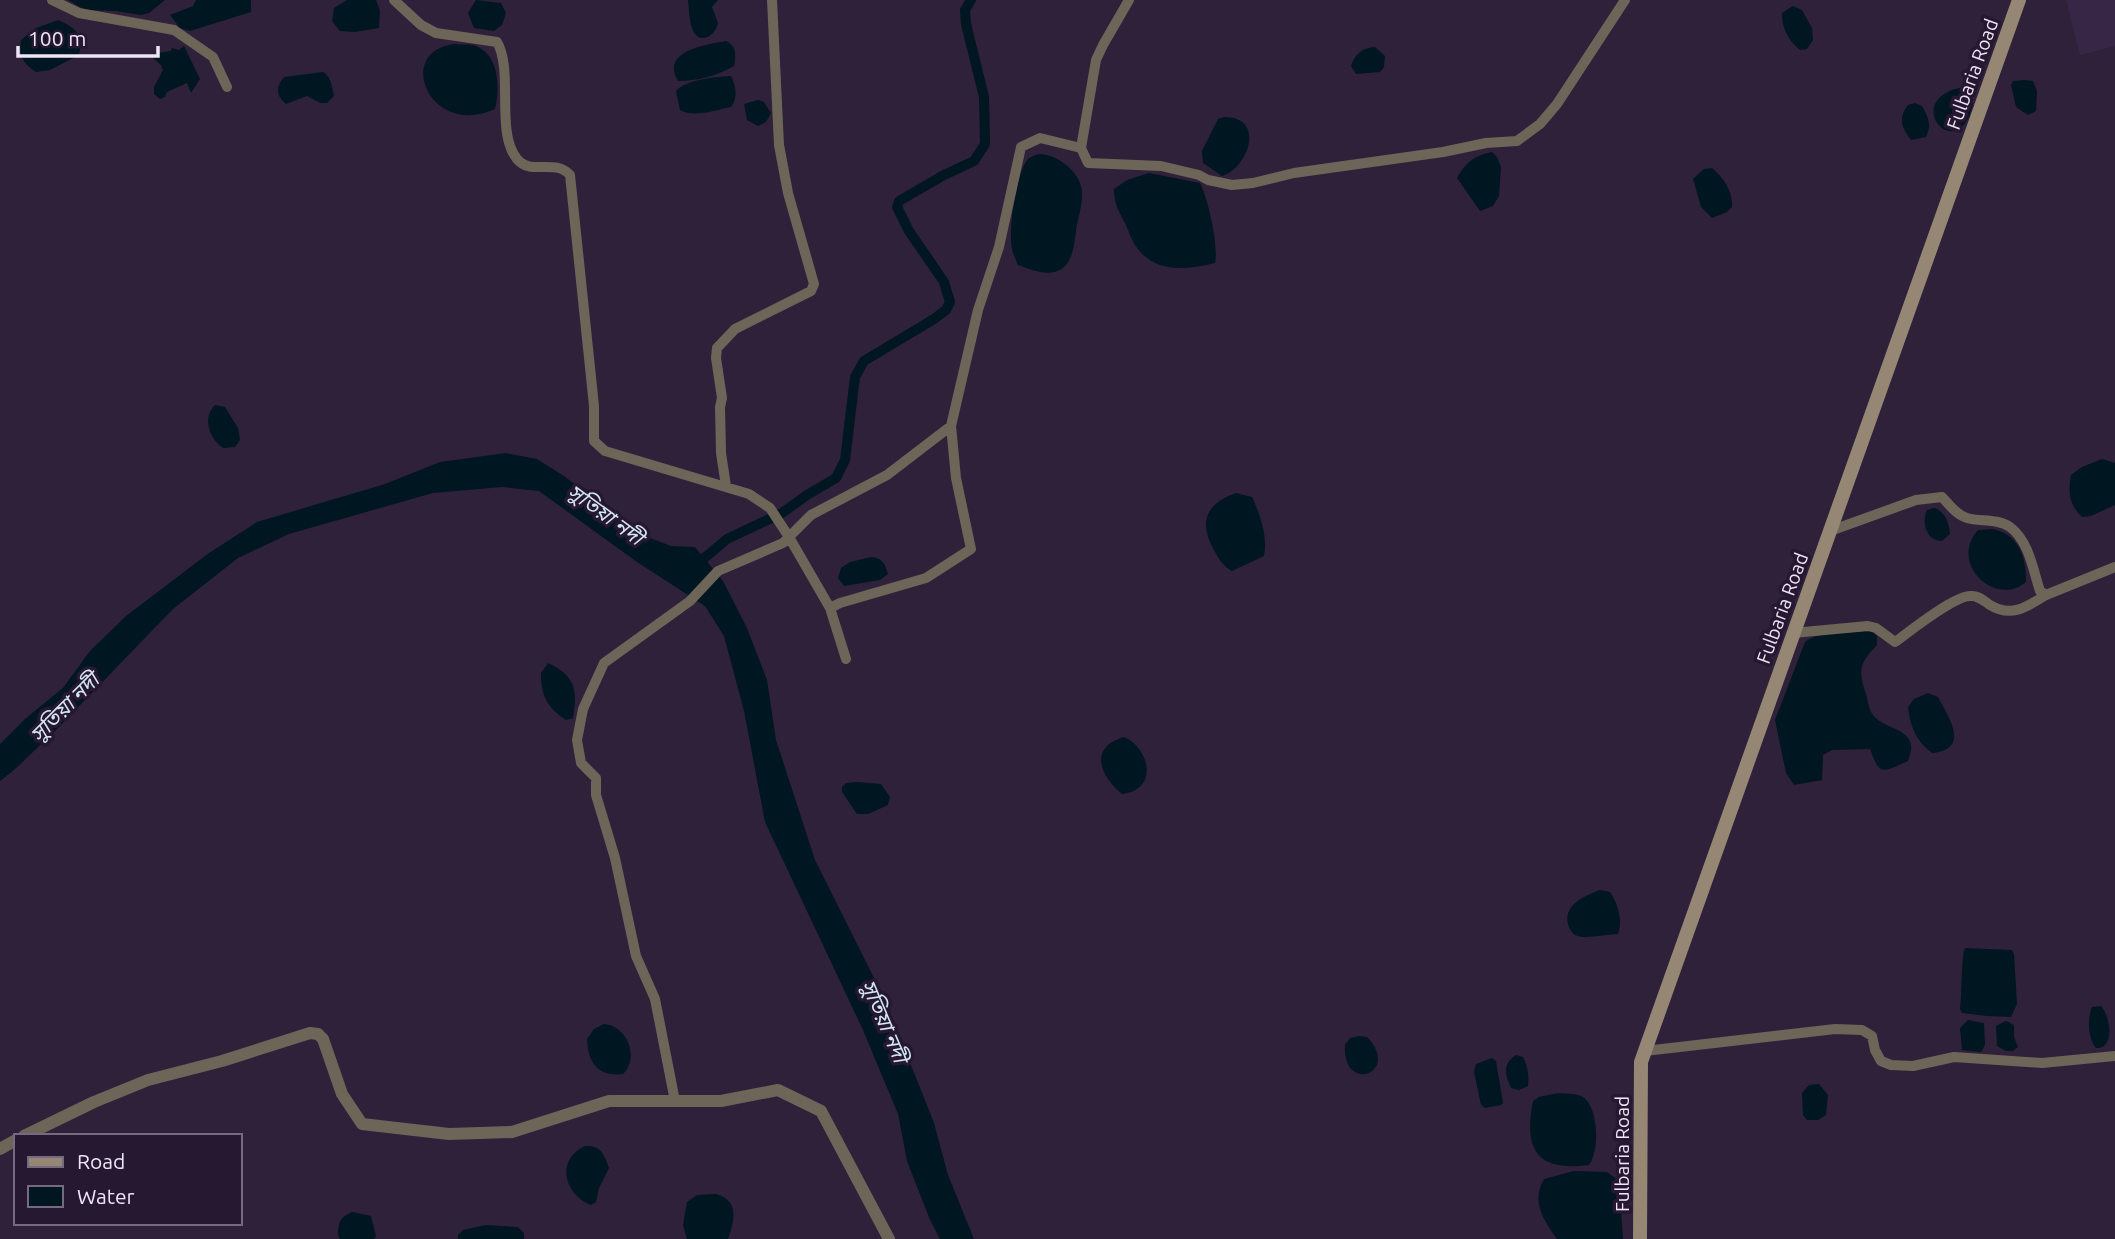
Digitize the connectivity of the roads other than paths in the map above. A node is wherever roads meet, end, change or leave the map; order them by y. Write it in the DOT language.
graph roads {
  1 [pos="52,0"];
  2 [pos="394,0"];
  3 [pos="772,0"];
  4 [pos="1129,0"];
  5 [pos="1625,0"];
  6 [pos="2019,0"];
  7 [pos="227,87"];
  8 [pos="1081,148"];
  9 [pos="951,426"];
  10 [pos="726,486"];
  11 [pos="1830,531"];
  12 [pos="789,537"];
  13 [pos="2115,567"];
  14 [pos="2046,595"];
  15 [pos="830,608"];
  16 [pos="1793,633"];
  17 [pos="846,659"];
  18 [pos="1645,1051"];
  19 [pos="2115,1056"];
  20 [pos="675,1101"];
  21 [pos="28,1134"];
  22 [pos="889,1239"];
  23 [pos="1640,1239"];
  1 -- 7 [label="street"];
  2 -- 10 [label="street"];
  3 -- 10 [label="street"];
  4 -- 8 [label="street"];
  5 -- 8 [label="street"];
  6 -- 11 [label="main road, Fulbaria Road"];
  8 -- 9 [label="street"];
  9 -- 12 [label="street"];
  9 -- 15 [label="street"];
  10 -- 12 [label="street"];
  11 -- 14 [label="street"];
  11 -- 16 [label="main road, Fulbaria Road"];
  12 -- 15 [label="street"];
  12 -- 20 [label="street"];
  13 -- 14 [label="street"];
  14 -- 16 [label="street"];
  15 -- 17 [label="street"];
  16 -- 18 [label="main road, Fulbaria Road"];
  18 -- 19 [label="street"];
  18 -- 23 [label="main road, Fulbaria Road"];
  20 -- 21 [label="street"];
  20 -- 22 [label="street"];
}
